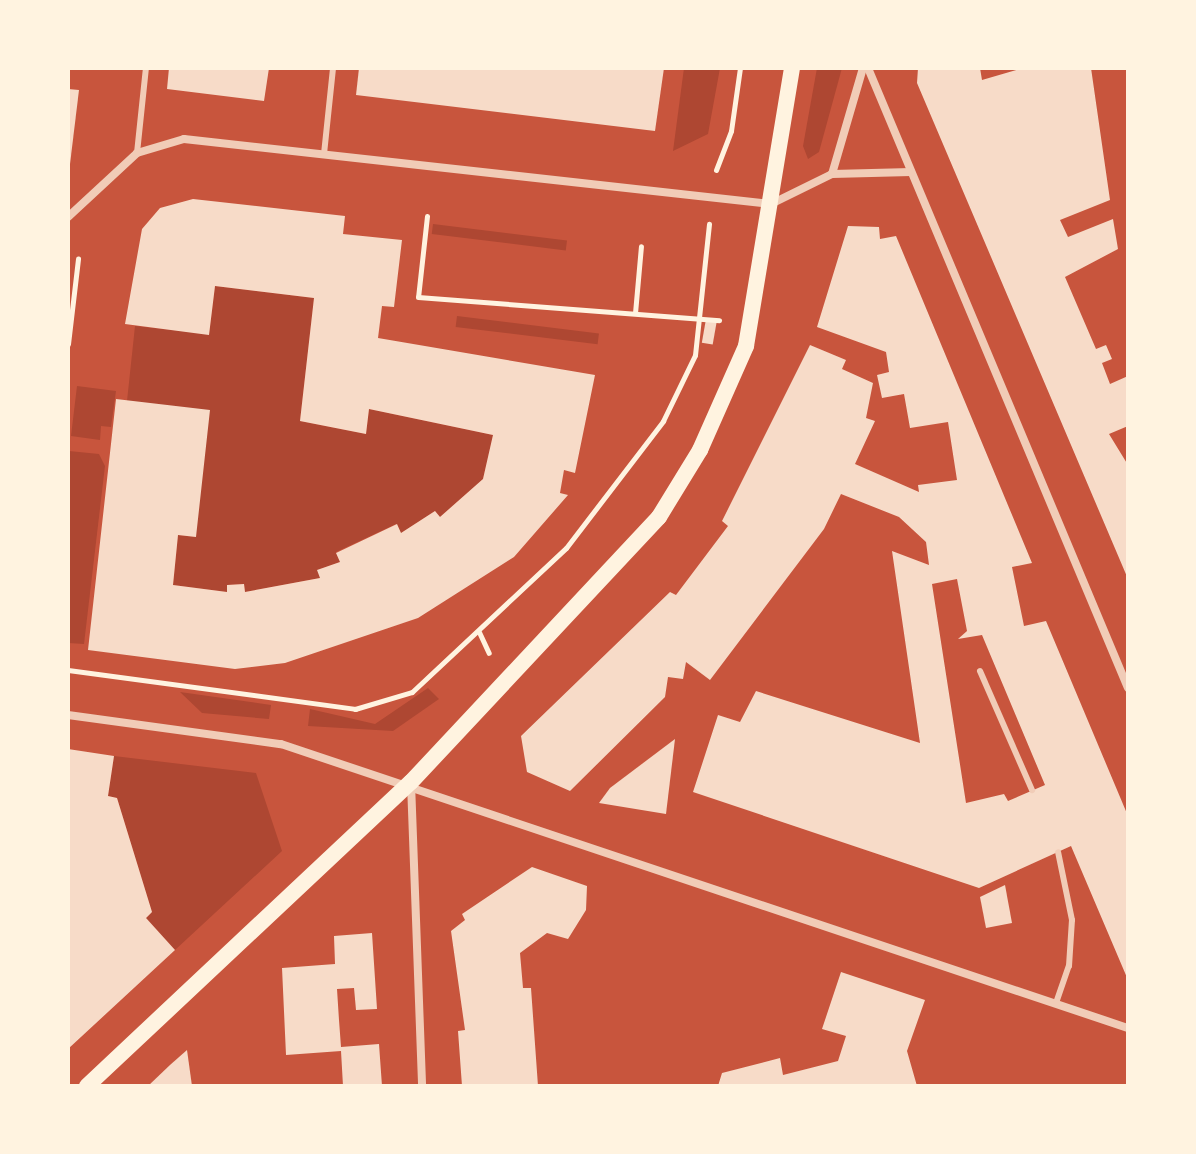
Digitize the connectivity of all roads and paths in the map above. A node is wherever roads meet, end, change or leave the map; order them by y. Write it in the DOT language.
graph roads {
  1 [pos="146,68"];
  2 [pos="333,68"];
  3 [pos="740,68"];
  4 [pos="792,68"];
  5 [pos="865,68"];
  6 [pos="137,153"];
  7 [pos="324,154"];
  8 [pos="911,172"];
  9 [pos="832,174"];
  10 [pos="712,198"];
  11 [pos="771,204"];
  12 [pos="427,216"];
  13 [pos="68,217"];
  14 [pos="641,246"];
  15 [pos="78,259"];
  16 [pos="635,313"];
  17 [pos="699,317"];
  18 [pos="724,321"];
  19 [pos="68,344"];
  20 [pos="68,670"];
  21 [pos="980,671"];
  22 [pos="1128,688"];
  23 [pos="68,715"];
  24 [pos="411,782"];
  25 [pos="1032,790"];
  26 [pos="1058,852"];
  27 [pos="1056,1003"];
  28 [pos="1128,1028"];
  29 [pos="87,1086"];
  30 [pos="422,1086"];
  1 -- 6 [label="lane"];
  2 -- 7 [label="lane"];
  3 -- 10 [label="path"];
  4 -- 11 [label="main road"];
  5 -- 8 [label="street"];
  5 -- 9 [label="street"];
  6 -- 7 [label="street"];
  6 -- 13 [label="street"];
  7 -- 10 [label="street"];
  8 -- 9 [label="street"];
  8 -- 22 [label="street"];
  9 -- 11 [label="street"];
  10 -- 11 [label="street"];
  10 -- 17 [label="path"];
  11 -- 24 [label="main road"];
  12 -- 16 [label="path"];
  14 -- 16 [label="path"];
  15 -- 19 [label="path"];
  16 -- 17 [label="path"];
  17 -- 18 [label="path"];
  17 -- 20 [label="path"];
  21 -- 25 [label="lane"];
  23 -- 24 [label="street"];
  24 -- 27 [label="street"];
  24 -- 29 [label="main road"];
  24 -- 30 [label="street"];
  26 -- 27 [label="lane"];
  27 -- 28 [label="street"];
}
